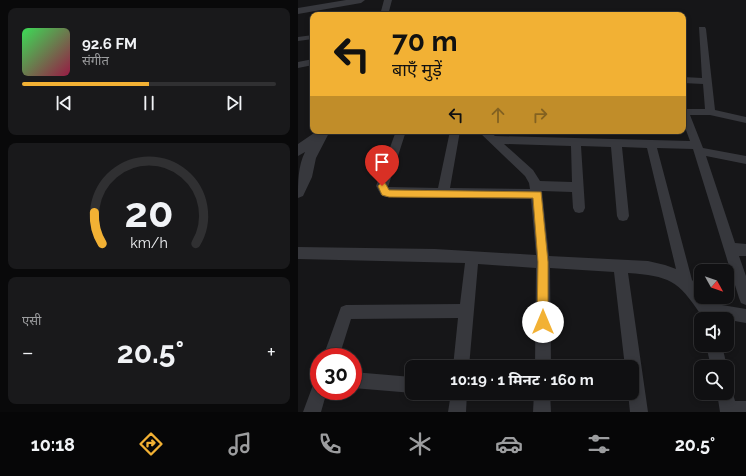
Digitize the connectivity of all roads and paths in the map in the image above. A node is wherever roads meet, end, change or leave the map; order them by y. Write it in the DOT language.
graph roads {
  1 [pos="346,0"];
  2 [pos="361,0"];
  3 [pos="388,0"];
  4 [pos="298,10"];
  5 [pos="385,12"];
  6 [pos="702,30"];
  7 [pos="310,37"];
  8 [pos="298,39"];
  9 [pos="310,63"];
  10 [pos="298,65"];
  11 [pos="686,80"];
  12 [pos="706,82"];
  13 [pos="686,112"];
  14 [pos="710,112"];
  15 [pos="686,119"];
  16 [pos="746,120"];
  17 [pos="322,134"];
  18 [pos="400,134"];
  19 [pos="455,134"];
  20 [pos="486,134"];
  21 [pos="493,140"];
  22 [pos="576,142"];
  23 [pos="616,143"];
  24 [pos="651,144"];
  25 [pos="698,148"];
  26 [pos="302,158"];
  27 [pos="746,160"];
  28 [pos="578,187"];
  29 [pos="537,190"];
  30 [pos="298,192"];
  31 [pos="443,193"];
  32 [pos="579,208"];
  33 [pos="623,216"];
  34 [pos="730,249"];
  35 [pos="746,250"];
  36 [pos="298,253"];
  37 [pos="472,257"];
  38 [pos="543,262"];
  39 [pos="620,266"];
  40 [pos="686,283"];
  41 [pos="746,298"];
  42 [pos="467,311"];
  43 [pos="705,312"];
  44 [pos="734,316"];
  45 [pos="746,316"];
  46 [pos="334,348"];
  47 [pos="463,360"];
  48 [pos="542,360"];
  49 [pos="362,381"];
  50 [pos="405,384"];
  51 [pos="316,400"];
  52 [pos="458,400"];
  53 [pos="542,400"];
  54 [pos="727,405"];
  55 [pos="746,410"];
  56 [pos="312,412"];
  57 [pos="457,412"];
  58 [pos="542,412"];
  59 [pos="639,412"];
  1 -- 4 [label="street"];
  2 -- 4 [label="street"];
  3 -- 5 [label="street"];
  6 -- 12 [label="street"];
  7 -- 8 [label="street"];
  9 -- 10 [label="street"];
  11 -- 12 [label="street"];
  12 -- 14 [label="street"];
  13 -- 14 [label="street"];
  14 -- 16 [label="street"];
  15 -- 25 [label="street"];
  17 -- 26 [label="street"];
  18 -- 31 [label="street"];
  19 -- 31 [label="street"];
  20 -- 21 [label="street"];
  21 -- 22 [label="street"];
  21 -- 29 [label="street"];
  22 -- 23 [label="street"];
  22 -- 28 [label="street"];
  23 -- 24 [label="street"];
  23 -- 33 [label="street"];
  24 -- 25 [label="street"];
  24 -- 40 [label="street"];
  25 -- 27 [label="street"];
  25 -- 34 [label="street"];
  26 -- 30 [label="street"];
  28 -- 29 [label="street"];
  28 -- 32 [label="street"];
  29 -- 31 [label="street"];
  29 -- 38 [label="street"];
  34 -- 35 [label="street"];
  34 -- 41 [label="street"];
  36 -- 37 [label="street"];
  37 -- 38 [label="street"];
  37 -- 42 [label="street"];
  38 -- 39 [label="street"];
  38 -- 48 [label="street"];
  39 -- 40 [label="street"];
  39 -- 59 [label="street"];
  40 -- 43 [label="street"];
  42 -- 46 [label="street"];
  42 -- 47 [label="street"];
  44 -- 45 [label="street"];
  49 -- 50 [label="street"];
  51 -- 56 [label="street"];
  52 -- 57 [label="street"];
  53 -- 58 [label="street"];
  54 -- 55 [label="street"];
}
